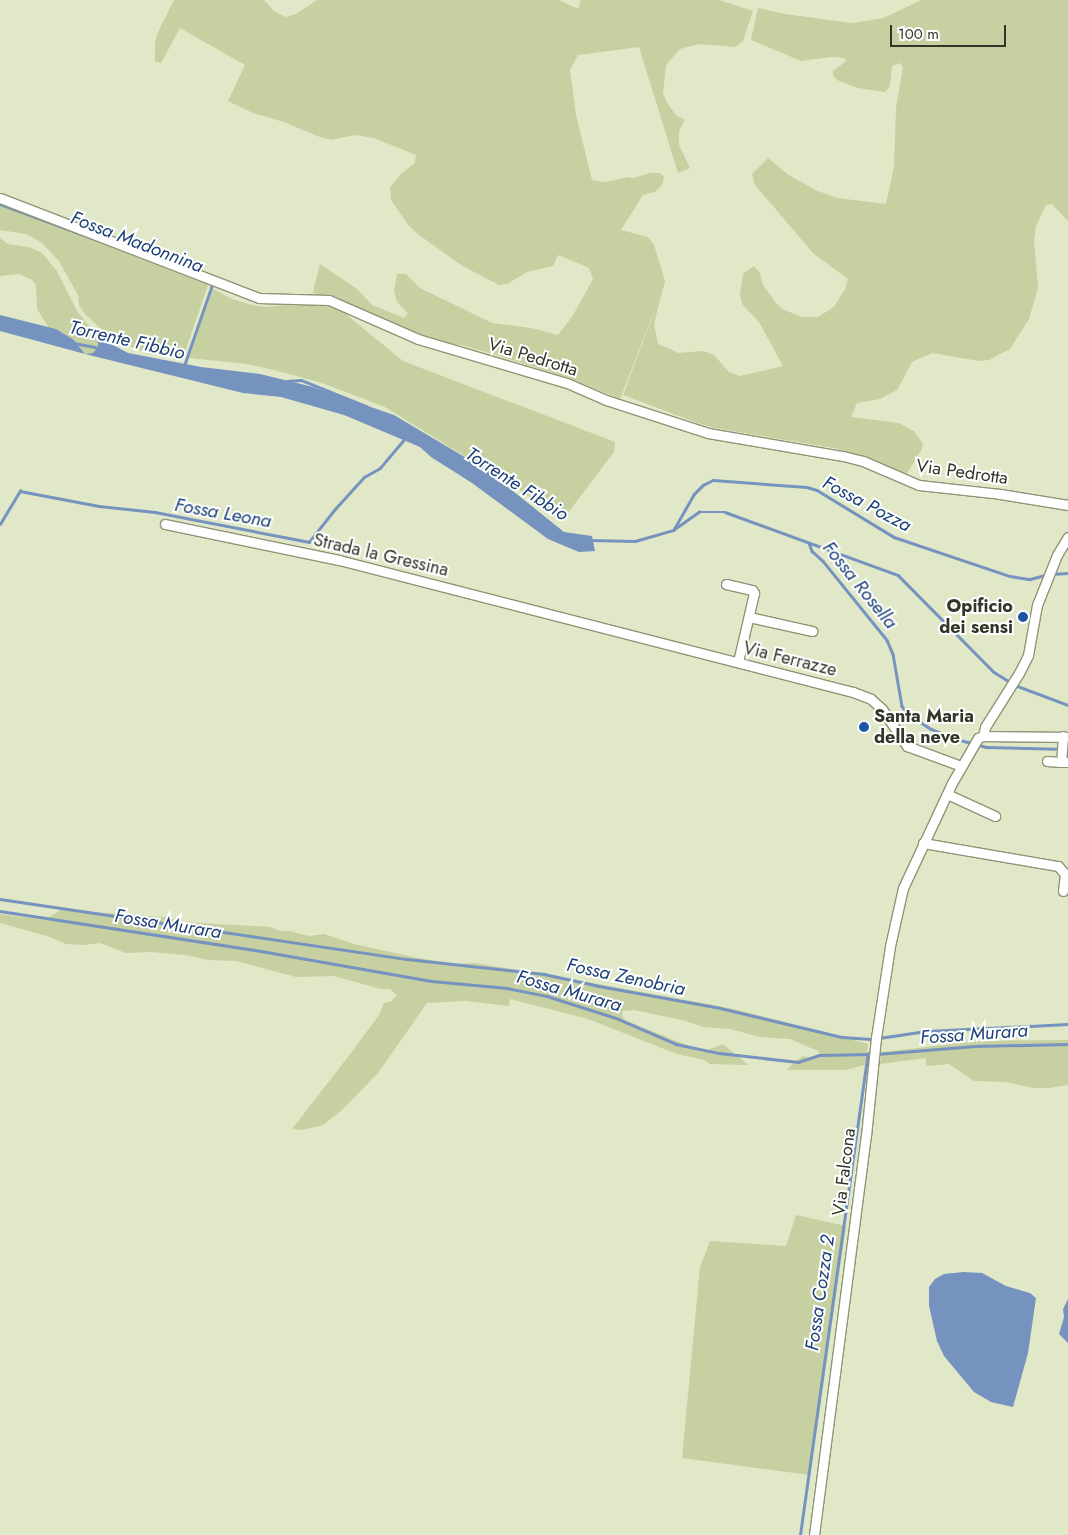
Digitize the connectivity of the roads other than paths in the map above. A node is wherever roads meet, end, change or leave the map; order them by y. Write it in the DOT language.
graph roads {
  1 [pos="0,198"];
  2 [pos="1068,505"];
  3 [pos="165,524"];
  4 [pos="1068,537"];
  5 [pos="726,584"];
  6 [pos="749,617"];
  7 [pos="588,624"];
  8 [pos="812,631"];
  9 [pos="738,662"];
  10 [pos="981,737"];
  11 [pos="1064,750"];
  12 [pos="1047,761"];
  13 [pos="961,766"];
  14 [pos="947,794"];
  15 [pos="994,816"];
  16 [pos="923,842"];
  17 [pos="1063,891"];
  18 [pos="814,1535"];
  1 -- 2 [label="street, Via Pedrotta"];
  3 -- 7 [label="street, Strada la Gressina"];
  4 -- 10 [label="street"];
  5 -- 6 [label="street"];
  6 -- 8 [label="street"];
  6 -- 9 [label="street"];
  7 -- 9 [label="street, Via Ferrazze"];
  9 -- 13 [label="street, Via Ferrazze"];
  10 -- 11 [label="street"];
  10 -- 13 [label="street"];
  11 -- 12 [label="street"];
  13 -- 14 [label="street"];
  14 -- 15 [label="street"];
  14 -- 16 [label="street"];
  16 -- 17 [label="street"];
  16 -- 18 [label="street, Via Falcona"];
}
